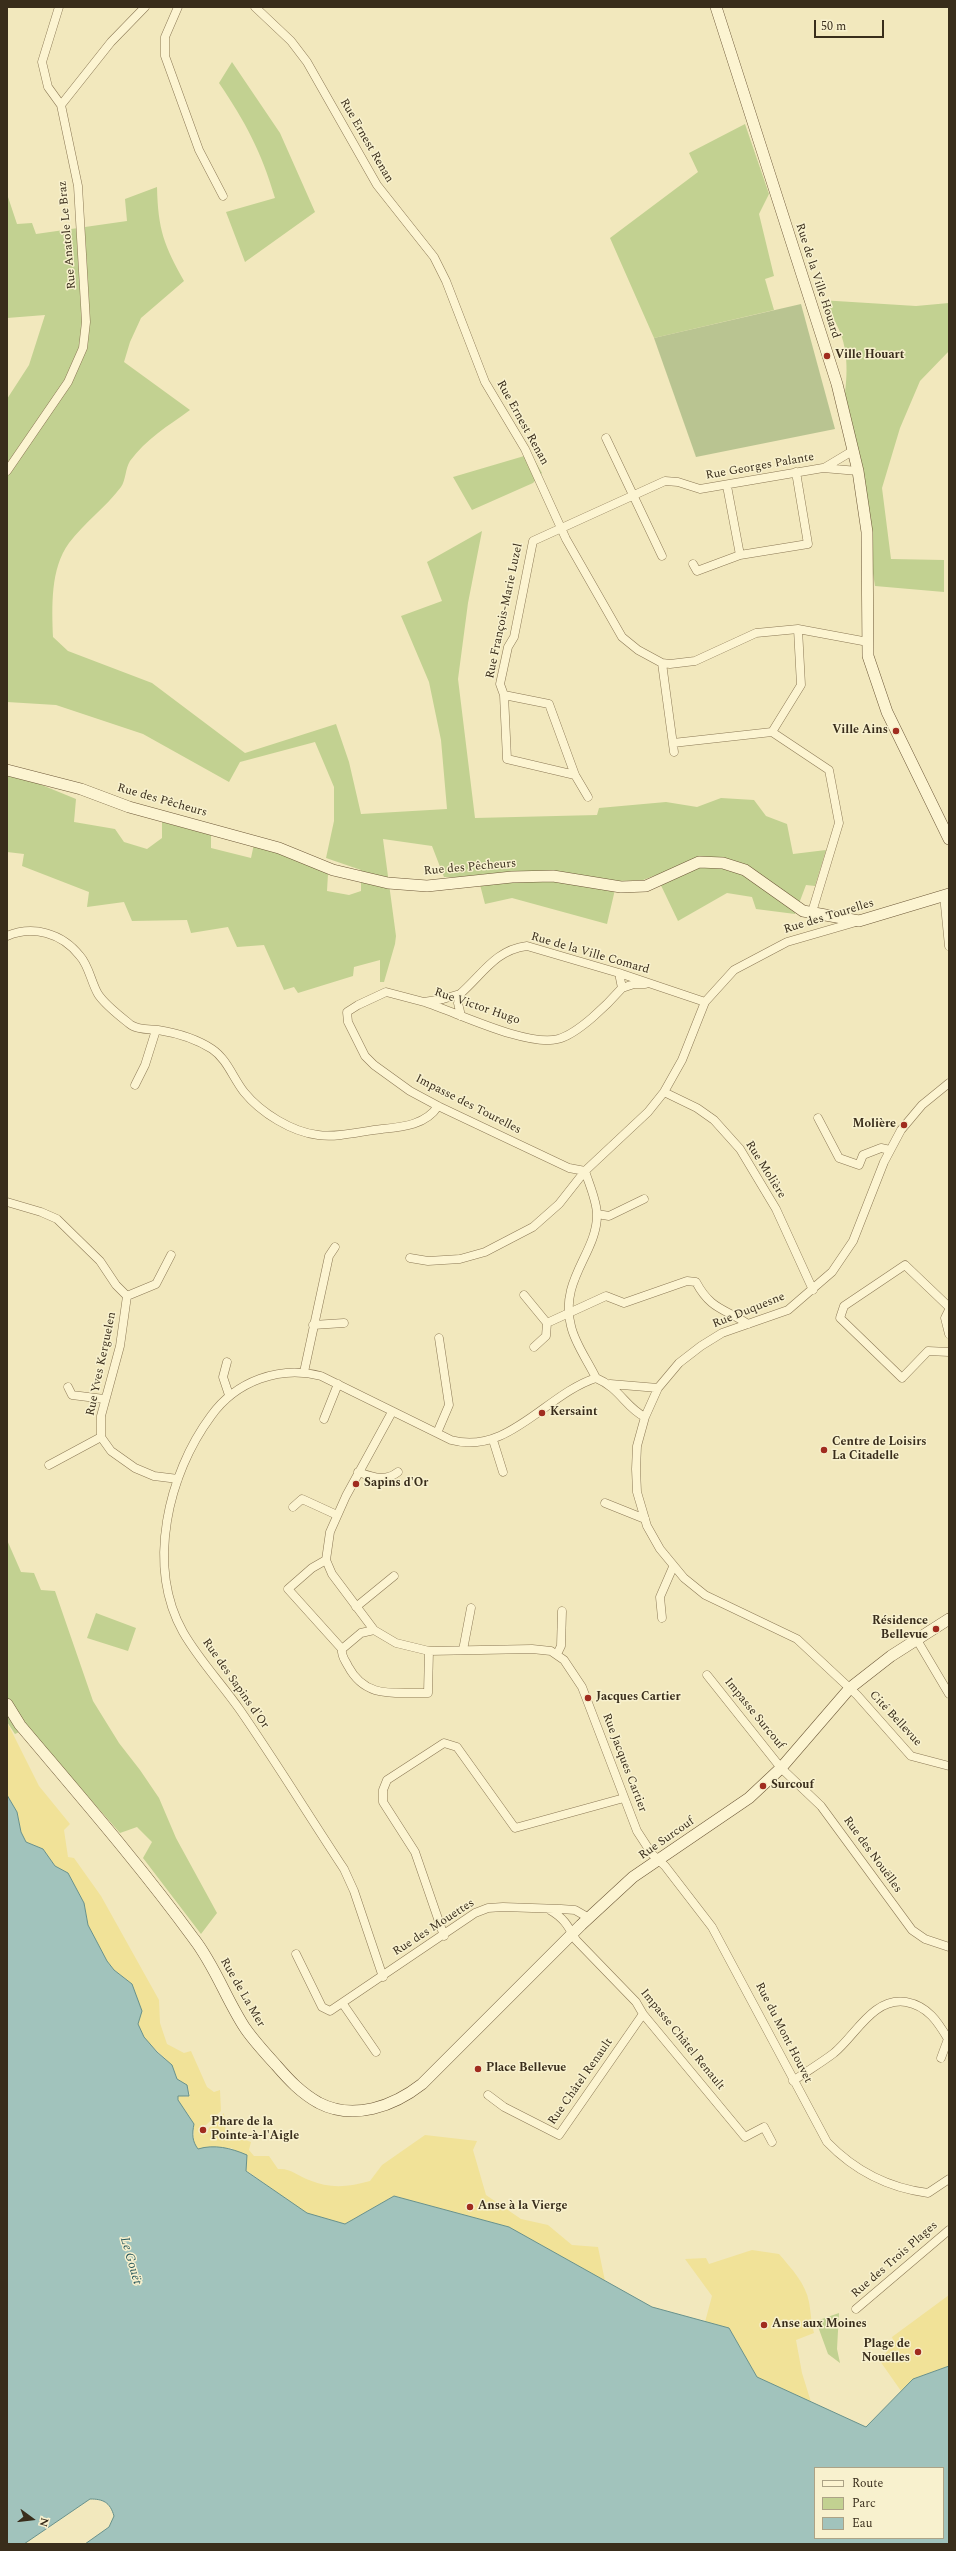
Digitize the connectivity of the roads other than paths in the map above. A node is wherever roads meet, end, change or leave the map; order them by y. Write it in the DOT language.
graph roads {
  1 [pos="59,7"];
  2 [pos="145,7"];
  3 [pos="178,7"];
  4 [pos="255,7"];
  5 [pos="716,7"];
  6 [pos="61,106"];
  7 [pos="223,196"];
  8 [pos="606,438"];
  9 [pos="854,450"];
  10 [pos="823,468"];
  11 [pos="7,471"];
  12 [pos="858,471"];
  13 [pos="796,472"];
  14 [pos="727,486"];
  15 [pos="633,496"];
  16 [pos="563,529"];
  17 [pos="740,555"];
  18 [pos="662,556"];
  19 [pos="694,564"];
  20 [pos="798,629"];
  21 [pos="868,642"];
  22 [pos="662,663"];
  23 [pos="504,694"];
  24 [pos="772,732"];
  25 [pos="673,743"];
  26 [pos="674,752"];
  27 [pos="7,770"];
  28 [pos="575,774"];
  29 [pos="588,797"];
  30 [pos="949,839"];
  31 [pos="947,895"];
  32 [pos="812,912"];
  33 [pos="859,921"];
  34 [pos="7,936"];
  35 [pos="949,946"];
  36 [pos="619,973"];
  37 [pos="651,984"];
  38 [pos="622,988"];
  39 [pos="386,992"];
  40 [pos="460,994"];
  41 [pos="424,1002"];
  42 [pos="705,1002"];
  43 [pos="461,1016"];
  44 [pos="156,1030"];
  45 [pos="949,1083"];
  46 [pos="135,1085"];
  47 [pos="664,1092"];
  48 [pos="438,1106"];
  49 [pos="818,1118"];
  50 [pos="890,1150"];
  51 [pos="585,1171"];
  52 [pos="644,1199"];
  53 [pos="7,1202"];
  54 [pos="597,1214"];
  55 [pos="335,1247"];
  56 [pos="171,1255"];
  57 [pos="410,1258"];
  58 [pos="813,1290"];
  59 [pos="524,1295"];
  60 [pos="127,1296"];
  61 [pos="949,1309"];
  62 [pos="569,1311"];
  63 [pos="344,1323"];
  64 [pos="546,1323"];
  65 [pos="748,1324"];
  66 [pos="313,1325"];
  67 [pos="949,1334"];
  68 [pos="438,1338"];
  69 [pos="534,1346"];
  70 [pos="949,1352"];
  71 [pos="227,1362"];
  72 [pos="304,1372"];
  73 [pos="596,1378"];
  74 [pos="338,1384"];
  75 [pos="610,1384"];
  76 [pos="68,1386"];
  77 [pos="658,1388"];
  78 [pos="228,1395"];
  79 [pos="104,1399"];
  80 [pos="392,1412"];
  81 [pos="645,1417"];
  82 [pos="324,1419"];
  83 [pos="437,1433"];
  84 [pos="101,1437"];
  85 [pos="493,1440"];
  86 [pos="49,1465"];
  87 [pos="358,1472"];
  88 [pos="398,1472"];
  89 [pos="503,1472"];
  90 [pos="178,1479"];
  91 [pos="605,1503"];
  92 [pos="293,1507"];
  93 [pos="337,1515"];
  94 [pos="645,1519"];
  95 [pos="326,1560"];
  96 [pos="673,1567"];
  97 [pos="394,1576"];
  98 [pos="356,1607"];
  99 [pos="471,1608"];
  100 [pos="562,1611"];
  101 [pos="662,1618"];
  102 [pos="949,1619"];
  103 [pos="374,1630"];
  104 [pos="917,1640"];
  105 [pos="342,1649"];
  106 [pos="463,1650"];
  107 [pos="429,1651"];
  108 [pos="557,1654"];
  109 [pos="707,1675"];
  110 [pos="850,1688"];
  111 [pos="949,1694"];
  112 [pos="7,1704"];
  113 [pos="949,1766"];
  114 [pos="781,1768"];
  115 [pos="624,1798"];
  116 [pos="659,1861"];
  117 [pos="549,1910"];
  118 [pos="589,1918"];
  119 [pos="572,1934"];
  120 [pos="444,1936"];
  121 [pos="949,1947"];
  122 [pos="296,1954"];
  123 [pos="383,1977"];
  124 [pos="342,2004"];
  125 [pos="643,2014"];
  126 [pos="376,2052"];
  127 [pos="941,2058"];
  128 [pos="793,2080"];
  129 [pos="410,2094"];
  130 [pos="488,2095"];
  131 [pos="772,2142"];
  132 [pos="949,2179"];
  133 [pos="949,2230"];
  134 [pos="856,2310"];
  1 -- 6 [label="street"];
  2 -- 6 [label="street"];
  3 -- 7 [label="street"];
  4 -- 16 [label="street, Rue Ernest Renan"];
  5 -- 9 [label="street, Rue de la Ville Houard"];
  6 -- 11 [label="street, Rue Anatole Le Braz"];
  8 -- 15 [label="street"];
  9 -- 10 [label="street, Rue Georges Palante"];
  9 -- 12 [label="street, Rue de la Ville Houard"];
  10 -- 12 [label="street, Rue Georges Palante"];
  10 -- 13 [label="street, Rue Georges Palante"];
  12 -- 21 [label="street, Rue de la Ville Houard"];
  13 -- 14 [label="street, Rue Georges Palante"];
  13 -- 17 [label="street"];
  14 -- 15 [label="street, Rue Georges Palante"];
  14 -- 17 [label="street"];
  15 -- 16 [label="street, Rue Georges Palante"];
  15 -- 18 [label="street"];
  16 -- 22 [label="street, Rue Ernest Renan"];
  16 -- 23 [label="street, Rue François-Marie Luzel"];
  17 -- 19 [label="street"];
  20 -- 21 [label="street"];
  20 -- 22 [label="street"];
  20 -- 24 [label="street"];
  21 -- 30 [label="street, Rue de la Ville Houard"];
  22 -- 25 [label="street"];
  23 -- 28 [label="street, Rue François-Marie Luzel"];
  23 -- 28 [label="street, Rue François-Marie Luzel"];
  24 -- 25 [label="street"];
  24 -- 32 [label="street"];
  25 -- 26 [label="street"];
  27 -- 32 [label="street, Rue des Pêcheurs"];
  28 -- 29 [label="street, Rue François-Marie Luzel"];
  31 -- 33 [label="street, Rue des Tourelles"];
  31 -- 35 [label="street"];
  32 -- 33 [label="street, Rue des Pêcheurs"];
  33 -- 42 [label="street, Rue des Tourelles"];
  34 -- 44 [label="street"];
  36 -- 37 [label="street, Rue de la Ville Comard"];
  36 -- 38 [label="street"];
  36 -- 40 [label="street, Rue de la Ville Comard"];
  37 -- 38 [label="street"];
  37 -- 42 [label="street, Rue de la Ville Comard"];
  38 -- 43 [label="street, Rue Victor Hugo"];
  39 -- 41 [label="street, Rue de la Ville Comard"];
  39 -- 48 [label="street, Impasse des Tourelles"];
  40 -- 41 [label="street, Rue de la Ville Comard"];
  40 -- 43 [label="street"];
  41 -- 43 [label="street, Rue Victor Hugo"];
  42 -- 47 [label="street, Rue des Tourelles"];
  44 -- 46 [label="street"];
  44 -- 48 [label="street"];
  45 -- 50 [label="street, Rue Duquesne"];
  47 -- 51 [label="street, Rue des Tourelles"];
  47 -- 58 [label="street, Rue Molière"];
  48 -- 51 [label="street, Impasse des Tourelles"];
  49 -- 50 [label="street"];
  50 -- 58 [label="street, Rue Duquesne"];
  51 -- 54 [label="street"];
  51 -- 57 [label="street, Rue des Tourelles"];
  52 -- 54 [label="street"];
  53 -- 60 [label="street"];
  54 -- 62 [label="street"];
  55 -- 66 [label="street"];
  56 -- 60 [label="street"];
  58 -- 65 [label="street, Rue Duquesne"];
  59 -- 64 [label="street"];
  60 -- 79 [label="street, Rue Yves Kerguelen"];
  61 -- 67 [label="street"];
  61 -- 70 [label="street"];
  62 -- 64 [label="street"];
  62 -- 65 [label="street"];
  62 -- 73 [label="street"];
  63 -- 66 [label="street"];
  64 -- 69 [label="street"];
  65 -- 77 [label="street, Rue Duquesne"];
  66 -- 72 [label="street"];
  68 -- 83 [label="street"];
  71 -- 78 [label="street"];
  72 -- 74 [label="street, Rue des Sapins d'Or"];
  72 -- 78 [label="street, Rue des Sapins d'Or"];
  73 -- 75 [label="street"];
  73 -- 85 [label="street, Rue des Sapins d'Or"];
  74 -- 80 [label="street, Rue des Sapins d'Or"];
  74 -- 82 [label="street"];
  75 -- 77 [label="street"];
  75 -- 81 [label="street"];
  76 -- 79 [label="street"];
  77 -- 81 [label="street, Rue Duquesne"];
  78 -- 90 [label="street, Rue des Sapins d'Or"];
  79 -- 84 [label="street, Rue Yves Kerguelen"];
  80 -- 83 [label="street, Rue des Sapins d'Or"];
  80 -- 87 [label="street"];
  81 -- 94 [label="street, Rue Duquesne"];
  83 -- 85 [label="street, Rue des Sapins d'Or"];
  84 -- 86 [label="street"];
  84 -- 90 [label="street"];
  85 -- 89 [label="street"];
  87 -- 88 [label="street"];
  87 -- 93 [label="street"];
  90 -- 123 [label="street, Rue des Sapins d'Or"];
  91 -- 94 [label="street"];
  92 -- 93 [label="street"];
  93 -- 95 [label="street"];
  94 -- 96 [label="street, Rue Duquesne"];
  95 -- 98 [label="street"];
  95 -- 105 [label="street"];
  96 -- 101 [label="street"];
  96 -- 110 [label="street, Rue Duquesne"];
  97 -- 98 [label="street"];
  98 -- 103 [label="street"];
  99 -- 106 [label="street"];
  100 -- 108 [label="street"];
  102 -- 104 [label="street, Rue Surcouf"];
  103 -- 105 [label="street"];
  103 -- 107 [label="street"];
  104 -- 110 [label="street, Rue Surcouf"];
  104 -- 111 [label="street"];
  105 -- 107 [label="street"];
  106 -- 107 [label="street"];
  106 -- 108 [label="street"];
  108 -- 115 [label="street, Rue Jacques Cartier"];
  109 -- 114 [label="street, Impasse Surcouf"];
  110 -- 113 [label="street, Cité Bellevue"];
  110 -- 114 [label="street, Rue Surcouf"];
  112 -- 129 [label="street, Rue de La Mer"];
  114 -- 116 [label="street, Rue Surcouf"];
  114 -- 121 [label="street, Rue des Nouëlles"];
  115 -- 116 [label="street, Rue Jacques Cartier"];
  115 -- 120 [label="street"];
  116 -- 118 [label="street, Rue Surcouf"];
  116 -- 128 [label="street, Rue du Mont Houvet"];
  117 -- 118 [label="street, Rue des Mouettes"];
  117 -- 119 [label="street"];
  117 -- 120 [label="street, Rue des Mouettes"];
  118 -- 119 [label="street, Rue Surcouf"];
  119 -- 125 [label="street, Impasse Châtel Renault"];
  119 -- 129 [label="street, Rue Surcouf"];
  120 -- 123 [label="street, Rue des Mouettes"];
  122 -- 124 [label="street, Rue des Mouettes"];
  123 -- 124 [label="street, Rue des Mouettes"];
  124 -- 126 [label="street"];
  125 -- 130 [label="street, Rue Châtel Renault"];
  125 -- 131 [label="street, Impasse Châtel Renault"];
  127 -- 128 [label="street"];
  128 -- 132 [label="street, Rue du Mont Houvet"];
  133 -- 134 [label="street, Rue des Trois Plages"];
}
